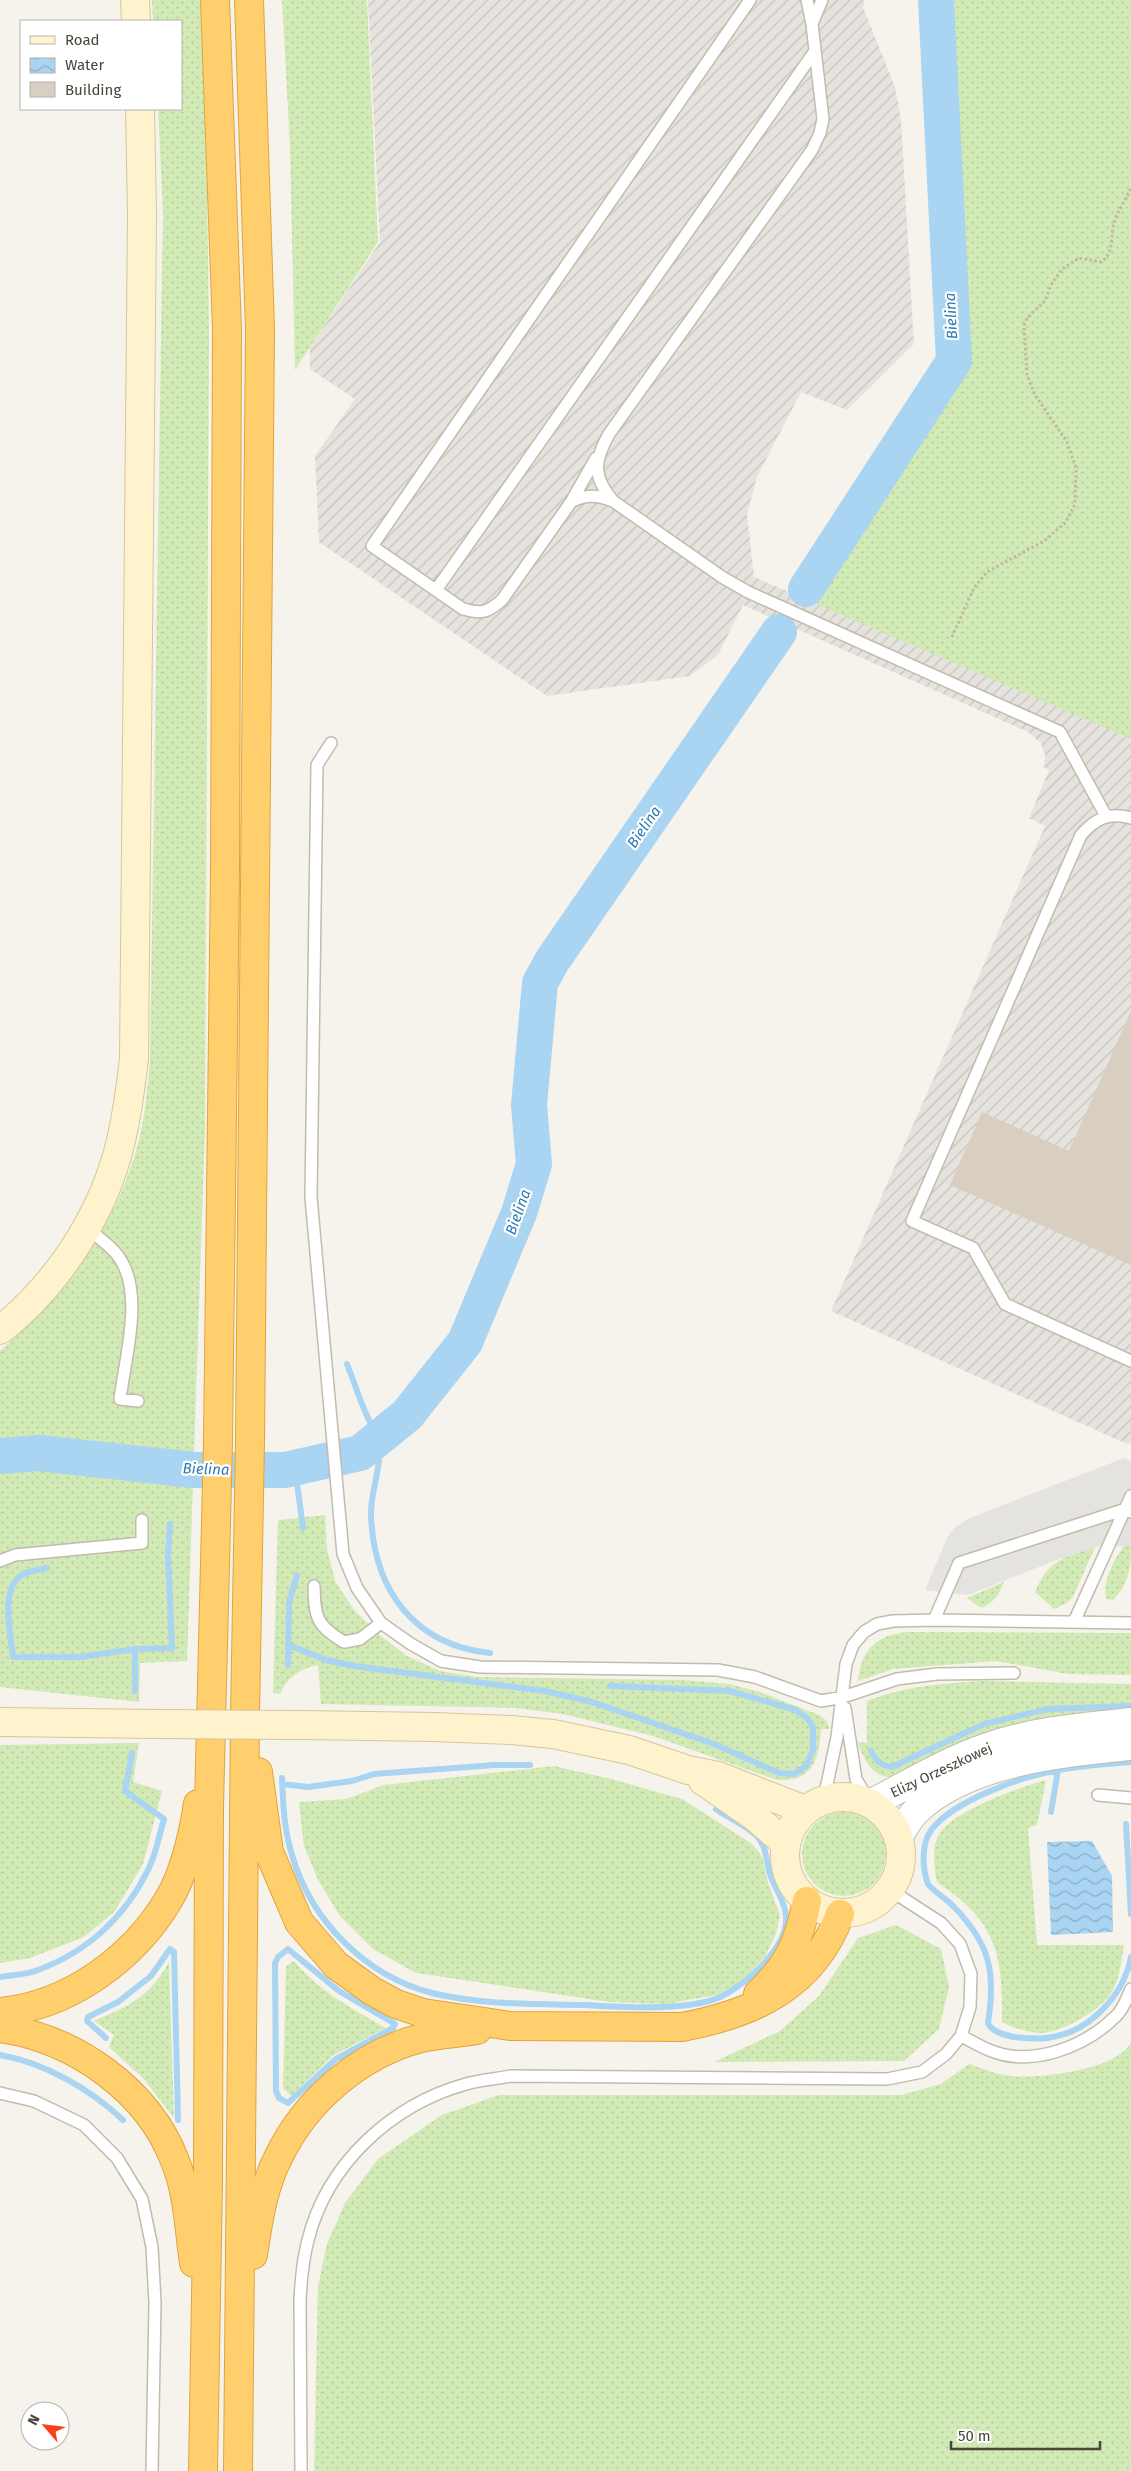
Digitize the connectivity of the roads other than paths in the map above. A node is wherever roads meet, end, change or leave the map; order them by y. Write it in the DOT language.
graph roads {
  1 [pos="135,0"];
  2 [pos="215,0"];
  3 [pos="249,0"];
  4 [pos="750,0"];
  5 [pos="807,0"];
  6 [pos="822,0"];
  7 [pos="136,20"];
  8 [pos="812,24"];
  9 [pos="815,51"];
  10 [pos="140,110"];
  11 [pos="598,453"];
  12 [pos="613,500"];
  13 [pos="570,502"];
  14 [pos="436,590"];
  15 [pos="331,743"];
  16 [pos="1106,816"];
  17 [pos="1131,818"];
  18 [pos="86,1228"];
  19 [pos="0,1330"];
  20 [pos="1131,1361"];
  21 [pos="138,1402"];
  22 [pos="1131,1496"];
  23 [pos="1128,1510"];
  24 [pos="142,1520"];
  25 [pos="0,1560"];
  26 [pos="314,1586"];
  27 [pos="934,1620"];
  28 [pos="1074,1622"];
  29 [pos="381,1623"];
  30 [pos="1131,1623"];
  31 [pos="1014,1673"];
  32 [pos="844,1697"];
  33 [pos="245,1715"];
  34 [pos="210,1716"];
  35 [pos="0,1722"];
  36 [pos="1131,1722"];
  37 [pos="1131,1746"];
  38 [pos="688,1770"];
  39 [pos="1098,1795"];
  40 [pos="1131,1798"];
  41 [pos="871,1803"];
  42 [pos="811,1806"];
  43 [pos="898,1836"];
  44 [pos="785,1843"];
  45 [pos="890,1890"];
  46 [pos="807,1901"];
  47 [pos="840,1914"];
  48 [pos="1131,1989"];
  49 [pos="0,2012"];
  50 [pos="737,2013"];
  51 [pos="510,2026"];
  52 [pos="0,2028"];
  53 [pos="961,2036"];
  54 [pos="0,2093"];
  55 [pos="238,2347"];
  56 [pos="205,2348"];
  57 [pos="152,2471"];
  58 [pos="203,2471"];
  59 [pos="238,2471"];
  60 [pos="301,2471"];
  1 -- 7 [label="main road"];
  2 -- 34 [label="highway"];
  3 -- 33 [label="highway"];
  4 -- 14 [label="lane"];
  5 -- 8 [label="lane"];
  6 -- 8 [label="lane"];
  8 -- 9 [label="lane"];
  9 -- 11 [label="lane"];
  9 -- 14 [label="lane"];
  10 -- 18 [label="main road"];
  11 -- 12 [label="lane"];
  11 -- 13 [label="lane"];
  12 -- 13 [label="lane"];
  12 -- 16 [label="lane"];
  13 -- 14 [label="lane"];
  15 -- 29 [label="lane"];
  16 -- 17 [label="lane"];
  16 -- 20 [label="lane"];
  18 -- 19 [label="main road"];
  18 -- 21 [label="lane"];
  22 -- 23 [label="lane"];
  23 -- 27 [label="lane"];
  23 -- 28 [label="lane"];
  24 -- 25 [label="lane"];
  26 -- 29 [label="lane"];
  27 -- 28 [label="lane"];
  27 -- 32 [label="lane"];
  28 -- 30 [label="lane"];
  29 -- 32 [label="lane"];
  31 -- 32 [label="lane"];
  32 -- 41 [label="lane"];
  32 -- 42 [label="lane"];
  33 -- 51 [label="highway"];
  33 -- 55 [label="highway"];
  34 -- 49 [label="highway"];
  34 -- 56 [label="highway"];
  35 -- 38 [label="main road, bridge"];
  36 -- 41 [label="street, Elizy Orzeszkowej"];
  37 -- 43 [label="street, Elizy Orzeszkowej"];
  38 -- 42 [label="main road"];
  38 -- 44 [label="main road"];
  39 -- 40 [label="lane"];
  41 -- 42 [label="main road"];
  41 -- 43 [label="main road"];
  42 -- 44 [label="main road"];
  43 -- 45 [label="main road"];
  44 -- 46 [label="main road"];
  45 -- 47 [label="main road"];
  45 -- 53 [label="lane"];
  46 -- 47 [label="main road"];
  46 -- 50 [label="highway"];
  47 -- 50 [label="highway"];
  48 -- 53 [label="lane"];
  50 -- 51 [label="highway"];
  51 -- 55 [label="highway"];
  52 -- 56 [label="highway"];
  53 -- 60 [label="lane"];
  54 -- 57 [label="lane"];
  55 -- 59 [label="highway"];
  56 -- 58 [label="highway"];
}
